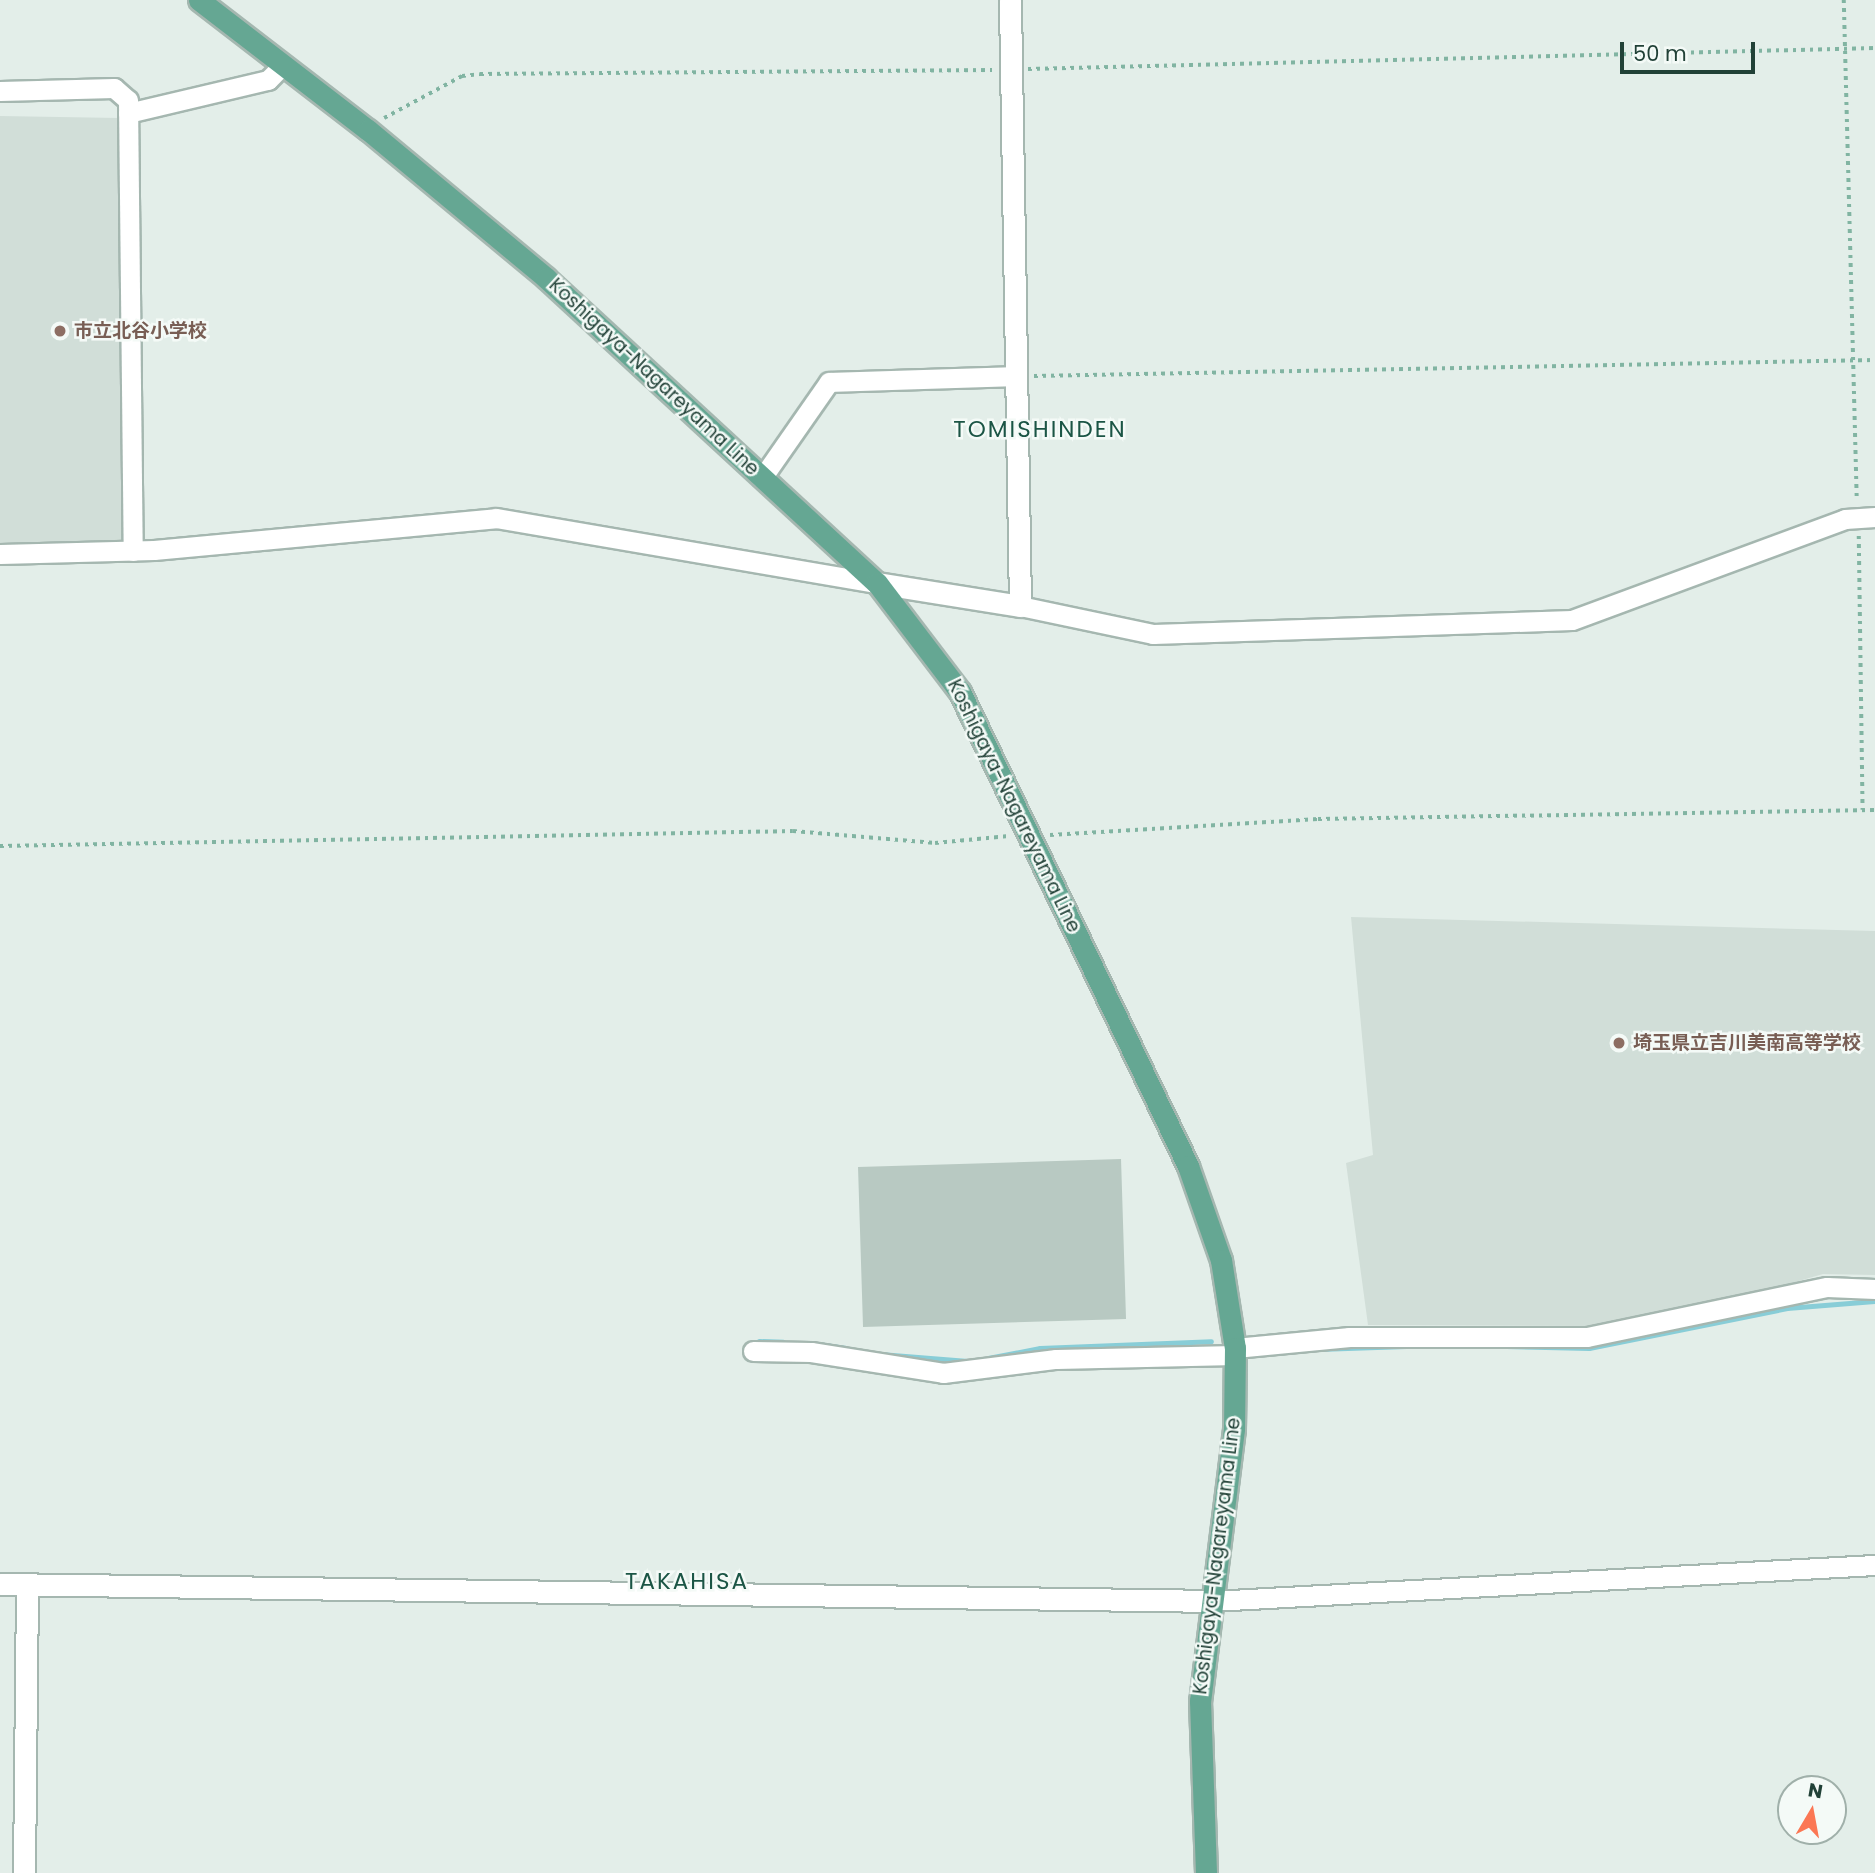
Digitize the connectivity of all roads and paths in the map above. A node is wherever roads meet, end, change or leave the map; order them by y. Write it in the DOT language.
graph roads {
  1 [pos="1010,0"];
  2 [pos="1844,0"];
  3 [pos="211,4"];
  4 [pos="1844,48"];
  5 [pos="1875,48"];
  6 [pos="284,65"];
  7 [pos="1011,69"];
  8 [pos="0,91"];
  9 [pos="128,113"];
  10 [pos="368,130"];
  11 [pos="1854,360"];
  12 [pos="1875,360"];
  13 [pos="1017,376"];
  14 [pos="762,478"];
  15 [pos="1866,517"];
  16 [pos="133,551"];
  17 [pos="0,554"];
  18 [pos="877,583"];
  19 [pos="1020,606"];
  20 [pos="1863,810"];
  21 [pos="1875,810"];
  22 [pos="1028,833"];
  23 [pos="0,846"];
  24 [pos="1875,1289"];
  25 [pos="753,1351"];
  26 [pos="1235,1351"];
  27 [pos="1875,1565"];
  28 [pos="0,1584"];
  29 [pos="27,1585"];
  30 [pos="1212,1601"];
  31 [pos="24,1873"];
  32 [pos="1206,1873"];
  1 -- 7 [label="street"];
  2 -- 4 [label="path"];
  3 -- 6 [label="main road, Koshigaya-Nagareyama Line"];
  4 -- 5 [label="path"];
  4 -- 7 [label="path"];
  4 -- 11 [label="path"];
  6 -- 9 [label="street"];
  6 -- 10 [label="main road, Koshigaya-Nagareyama Line"];
  7 -- 10 [label="path"];
  7 -- 13 [label="street"];
  8 -- 9 [label="street"];
  9 -- 16 [label="street"];
  10 -- 14 [label="main road, Koshigaya-Nagareyama Line"];
  11 -- 12 [label="path"];
  11 -- 13 [label="path"];
  11 -- 15 [label="path"];
  13 -- 14 [label="street"];
  13 -- 19 [label="street"];
  14 -- 18 [label="main road, Koshigaya-Nagareyama Line"];
  15 -- 19 [label="street"];
  15 -- 20 [label="path"];
  16 -- 17 [label="street"];
  16 -- 18 [label="street"];
  18 -- 19 [label="street"];
  18 -- 22 [label="main road, Koshigaya-Nagareyama Line"];
  20 -- 21 [label="path"];
  20 -- 22 [label="path"];
  22 -- 23 [label="path"];
  22 -- 26 [label="main road, Koshigaya-Nagareyama Line"];
  24 -- 26 [label="street"];
  25 -- 26 [label="street"];
  26 -- 30 [label="main road, Koshigaya-Nagareyama Line"];
  27 -- 30 [label="street"];
  28 -- 29 [label="street"];
  29 -- 30 [label="street"];
  29 -- 31 [label="street"];
  30 -- 32 [label="main road, Koshigaya-Nagareyama Line"];
}
